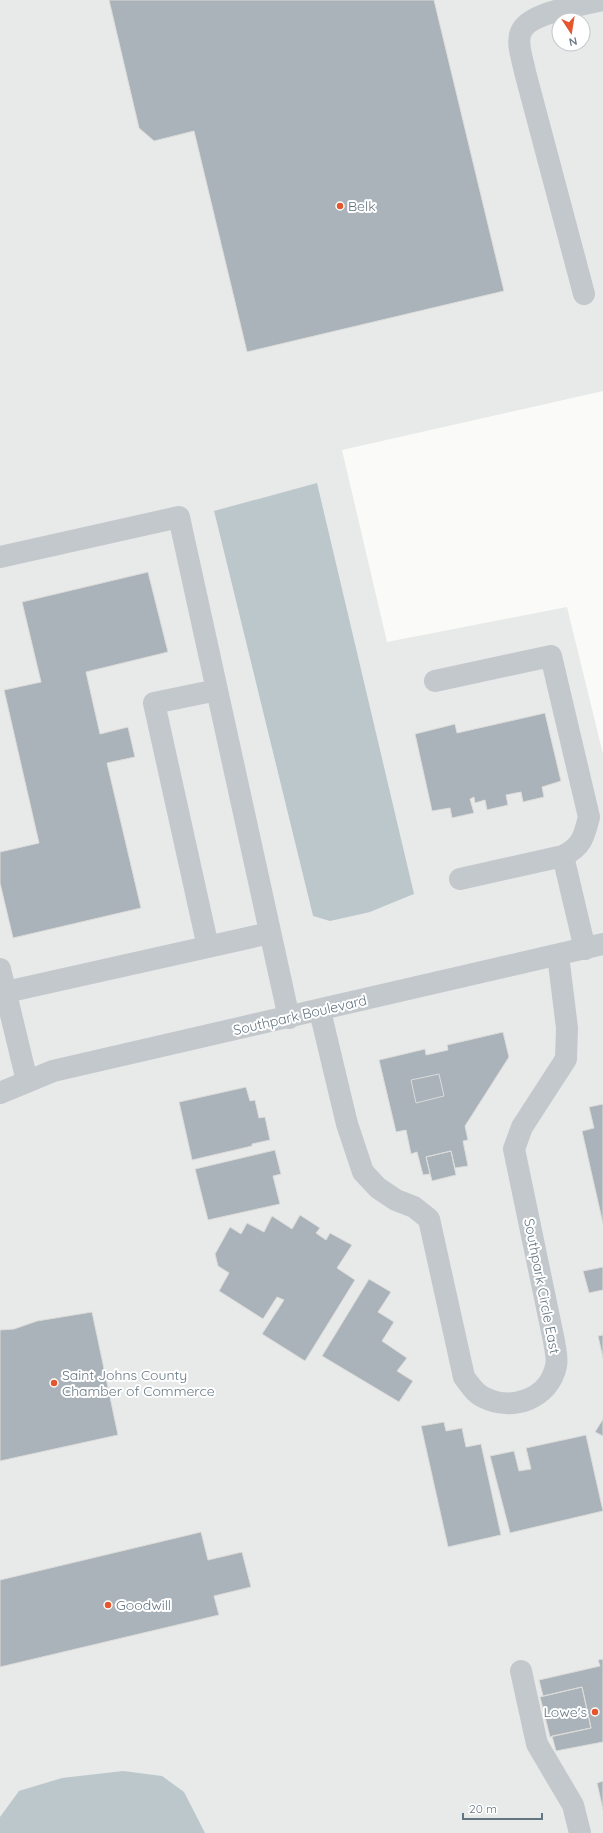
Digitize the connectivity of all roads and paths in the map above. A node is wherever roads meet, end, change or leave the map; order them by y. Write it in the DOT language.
graph roads {
  1 [pos="603,0"];
  2 [pos="584,294"];
  3 [pos="0,557"];
  4 [pos="435,681"];
  5 [pos="217,690"];
  6 [pos="563,856"];
  7 [pos="460,879"];
  8 [pos="270,933"];
  9 [pos="594,946"];
  10 [pos="208,947"];
  11 [pos="558,955"];
  12 [pos="0,969"];
  13 [pos="6,992"];
  14 [pos="320,1011"];
  15 [pos="289,1018"];
  16 [pos="27,1081"];
  17 [pos="0,1093"];
  18 [pos="521,1671"];
  19 [pos="580,1833"];
  1 -- 2 [label="street"];
  3 -- 5 [label="street"];
  4 -- 6 [label="street"];
  5 -- 8 [label="street"];
  5 -- 10 [label="street"];
  6 -- 7 [label="street"];
  6 -- 9 [label="street"];
  8 -- 10 [label="street"];
  8 -- 15 [label="street"];
  9 -- 11 [label="street, Southpark Boulevard"];
  10 -- 13 [label="street"];
  11 -- 14 [label="street, Southpark Boulevard"];
  11 -- 14 [label="street, Southpark Circle East"];
  12 -- 13 [label="street"];
  13 -- 16 [label="street"];
  14 -- 15 [label="street, Southpark Boulevard"];
  15 -- 16 [label="street, Southpark Boulevard"];
  16 -- 17 [label="street, Southpark Boulevard"];
  18 -- 19 [label="street"];
}
